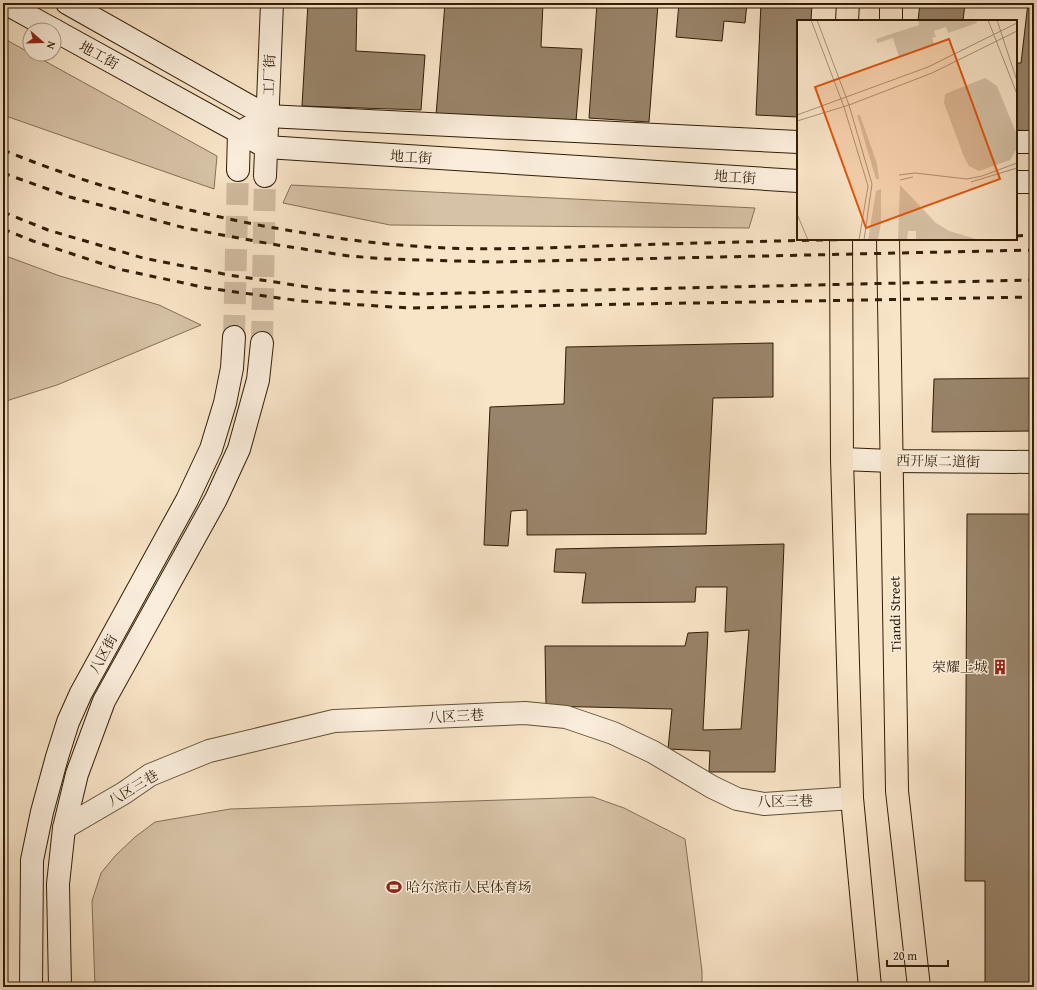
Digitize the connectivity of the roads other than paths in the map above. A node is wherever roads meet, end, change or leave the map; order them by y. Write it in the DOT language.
graph roads {
  1 [pos="5,3"];
  2 [pos="67,3"];
  3 [pos="272,3"];
  4 [pos="848,3"];
  5 [pos="891,3"];
  6 [pos="847,20"];
  7 [pos="891,20"];
  8 [pos="39,22"];
  9 [pos="62,34"];
  10 [pos="267,116"];
  11 [pos="239,133"];
  12 [pos="797,142"];
  13 [pos="1017,142"];
  14 [pos="1034,142"];
  15 [pos="266,147"];
  16 [pos="238,170"];
  17 [pos="265,176"];
  18 [pos="797,181"];
  19 [pos="1017,182"];
  20 [pos="1034,182"];
  21 [pos="841,240"];
  22 [pos="888,240"];
  23 [pos="234,337"];
  24 [pos="262,343"];
  25 [pos="842,458"];
  26 [pos="892,461"];
  27 [pos="1034,462"];
  28 [pos="852,798"];
  29 [pos="64,828"];
  30 [pos="31,987"];
  31 [pos="60,987"];
  32 [pos="870,987"];
  33 [pos="919,987"];
  1 -- 8 [label="main road, 地工街"];
  2 -- 10 [label="main road, 地工街"];
  3 -- 10 [label="main road, 工厂街"];
  4 -- 6 [label="highway"];
  5 -- 7 [label="highway"];
  9 -- 11 [label="main road, 地工街"];
  10 -- 11 [label="main road"];
  10 -- 12 [label="main road, 地工街"];
  10 -- 15 [label="main road, 工厂街"];
  11 -- 15 [label="main road, 地工街"];
  11 -- 16 [label="main road"];
  13 -- 14 [label="main road"];
  15 -- 17 [label="main road, 工厂街"];
  15 -- 18 [label="main road, 地工街"];
  19 -- 20 [label="main road"];
  21 -- 25 [label="highway"];
  22 -- 26 [label="highway, Tiandi Street"];
  23 -- 30 [label="main road, 八区街"];
  24 -- 29 [label="main road, 八区街"];
  25 -- 26 [label="main road, 西开原二道街"];
  25 -- 28 [label="highway"];
  26 -- 27 [label="main road, 西开原二道街"];
  26 -- 33 [label="highway, Tiandi Street"];
  28 -- 29 [label="main road, 八区三巷"];
  28 -- 32 [label="highway"];
  29 -- 31 [label="main road, 八区街"];
}
